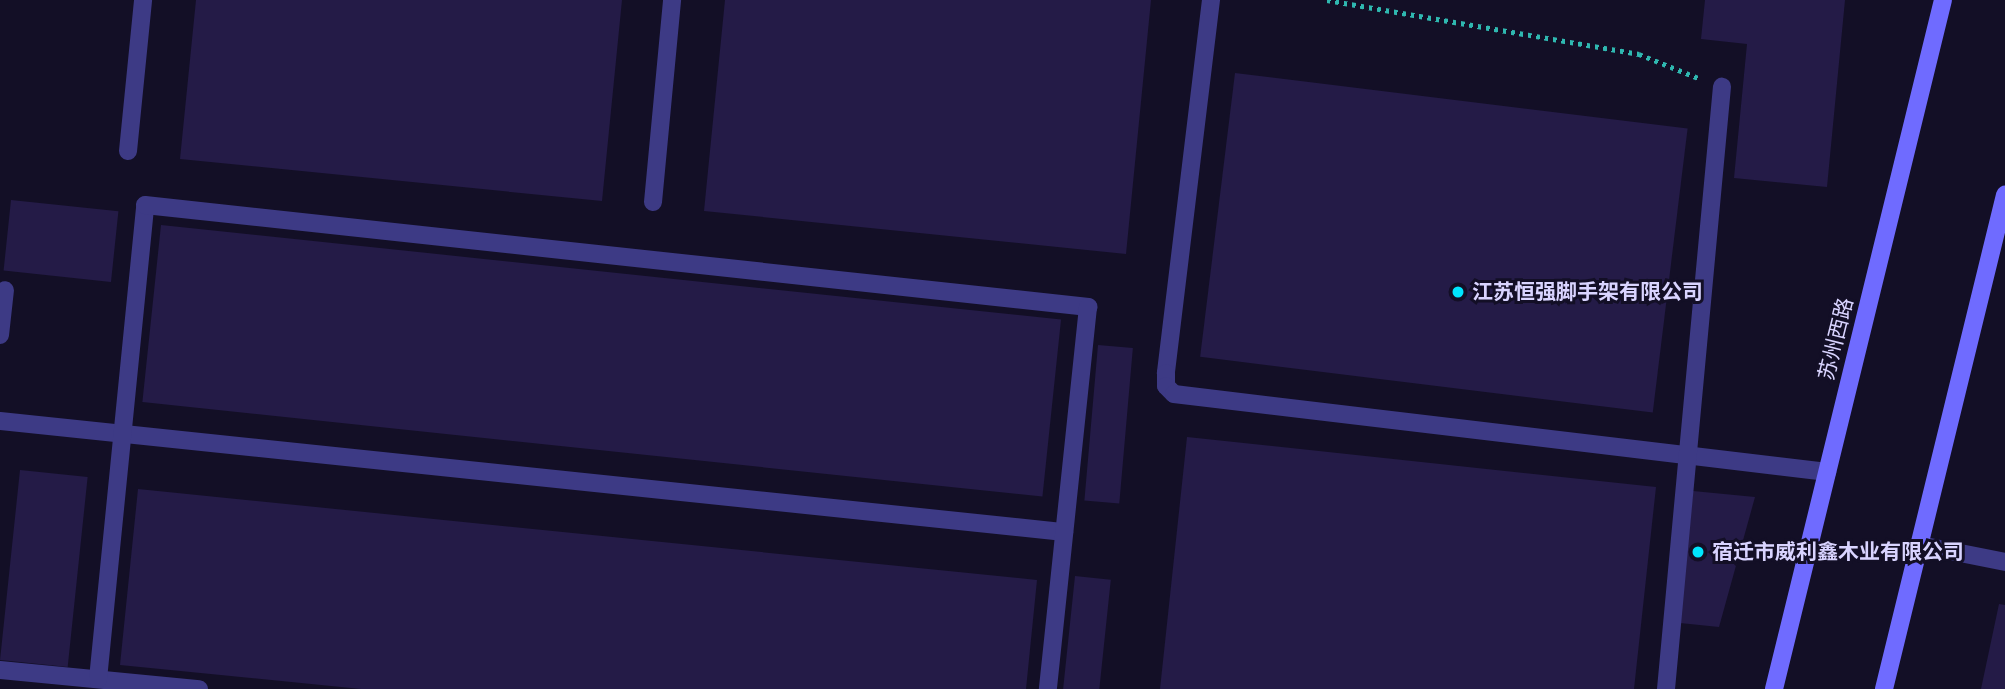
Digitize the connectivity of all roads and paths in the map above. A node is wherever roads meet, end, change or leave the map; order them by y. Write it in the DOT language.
graph roads {
  1 [pos="143,0"];
  2 [pos="672,0"];
  3 [pos="1212,0"];
  4 [pos="1326,0"];
  5 [pos="1943,0"];
  6 [pos="1722,87"];
  7 [pos="128,151"];
  8 [pos="2005,195"];
  9 [pos="653,202"];
  10 [pos="5,290"];
  11 [pos="0,335"];
  12 [pos="0,421"];
  13 [pos="123,434"];
  14 [pos="1687,456"];
  15 [pos="1827,472"];
  16 [pos="1064,532"];
  17 [pos="1920,545"];
  18 [pos="2005,562"];
  19 [pos="0,670"];
  20 [pos="98,679"];
  21 [pos="199,689"];
  22 [pos="1048,689"];
  23 [pos="1666,689"];
  24 [pos="1774,689"];
  25 [pos="1884,689"];
  1 -- 7 [label="lane"];
  2 -- 9 [label="lane"];
  3 -- 14 [label="lane"];
  4 -- 6 [label="path"];
  5 -- 15 [label="main road, 苏州西路"];
  6 -- 14 [label="lane"];
  8 -- 17 [label="main road"];
  10 -- 11 [label="lane"];
  12 -- 13 [label="lane"];
  13 -- 16 [label="lane"];
  13 -- 16 [label="lane"];
  13 -- 20 [label="lane"];
  14 -- 15 [label="lane"];
  14 -- 23 [label="lane"];
  15 -- 24 [label="main road, 苏州西路"];
  16 -- 22 [label="lane"];
  17 -- 18 [label="lane"];
  17 -- 25 [label="main road"];
  19 -- 20 [label="lane"];
  20 -- 21 [label="lane"];
}
